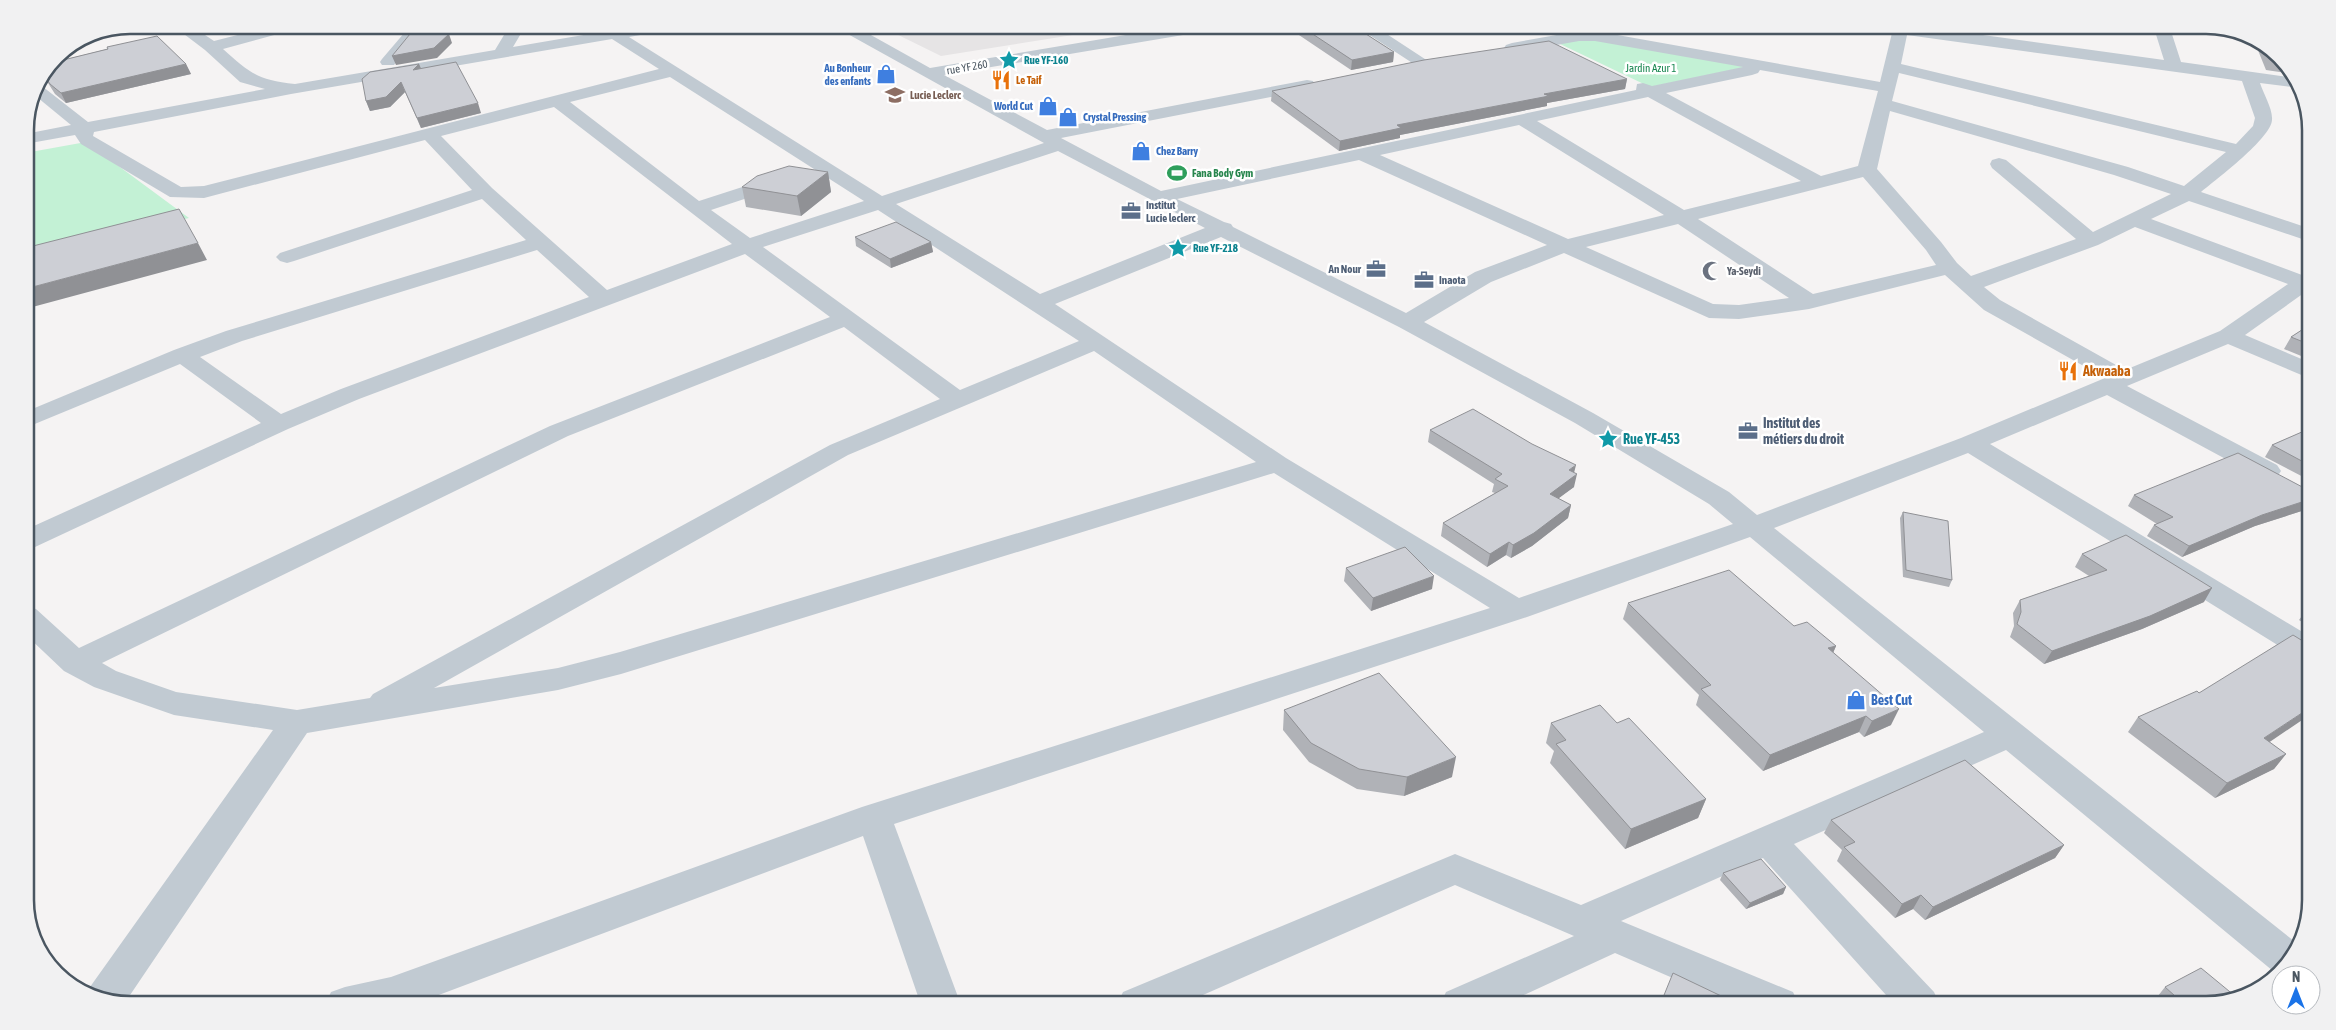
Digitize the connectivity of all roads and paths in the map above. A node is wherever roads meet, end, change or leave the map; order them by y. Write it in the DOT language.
graph roads {
  1 [pos="193,34"];
  2 [pos="261,34"];
  3 [pos="411,34"];
  4 [pos="513,34"];
  5 [pos="614,34"];
  6 [pos="858,34"];
  7 [pos="1159,34"];
  8 [pos="1376,34"];
  9 [pos="1901,34"];
  10 [pos="1966,34"];
  11 [pos="2164,34"];
  12 [pos="1546,42"];
  13 [pos="211,47"];
  14 [pos="1499,50"];
  15 [pos="1572,54"];
  16 [pos="500,55"];
  17 [pos="1442,60"];
  18 [pos="1423,63"];
  19 [pos="1893,66"];
  20 [pos="1404,67"];
  21 [pos="1763,67"];
  22 [pos="2174,67"];
  23 [pos="672,71"];
  24 [pos="927,73"];
  25 [pos="375,76"];
  26 [pos="2249,77"];
  27 [pos="1624,80"];
  28 [pos="1326,82"];
  29 [pos="2289,82"];
  30 [pos="295,89"];
  31 [pos="41,92"];
  32 [pos="1651,92"];
  33 [pos="1886,96"];
  34 [pos="559,102"];
  35 [pos="1523,120"];
  36 [pos="86,129"];
  37 [pos="430,135"];
  38 [pos="34,138"];
  39 [pos="1052,140"];
  40 [pos="2240,150"];
  41 [pos="1362,154"];
  42 [pos="1999,164"];
  43 [pos="1867,170"];
  44 [pos="807,172"];
  45 [pos="1818,182"];
  46 [pos="485,192"];
  47 [pos="2187,194"];
  48 [pos="1158,197"];
  49 [pos="877,202"];
  50 [pos="696,208"];
  51 [pos="1683,218"];
  52 [pos="2135,220"];
  53 [pos="1224,228"];
  54 [pos="2302,233"];
  55 [pos="2091,241"];
  56 [pos="541,242"];
  57 [pos="747,246"];
  58 [pos="1566,246"];
  59 [pos="287,257"];
  60 [pos="1949,268"];
  61 [pos="2302,278"];
  62 [pos="2302,284"];
  63 [pos="1968,285"];
  64 [pos="604,299"];
  65 [pos="1809,302"];
  66 [pos="1038,303"];
  67 [pos="847,318"];
  68 [pos="1407,322"];
  69 [pos="2228,336"];
  70 [pos="1096,342"];
  71 [pos="182,355"];
  72 [pos="2302,368"];
  73 [pos="2117,383"];
  74 [pos="958,400"];
  75 [pos="34,417"];
  76 [pos="279,424"];
  77 [pos="1970,443"];
  78 [pos="1278,464"];
  79 [pos="2285,480"];
  80 [pos="1754,526"];
  81 [pos="34,537"];
  82 [pos="1516,610"];
  83 [pos="34,624"];
  84 [pos="2302,646"];
  85 [pos="75,662"];
  86 [pos="366,712"];
  87 [pos="297,722"];
  88 [pos="2011,734"];
  89 [pos="874,817"];
  90 [pos="1768,840"];
  91 [pos="1598,929"];
  92 [pos="2284,956"];
  93 [pos="108,994"];
  94 [pos="386,996"];
  95 [pos="938,996"];
  96 [pos="1158,996"];
  97 [pos="1476,996"];
  98 [pos="1758,996"];
  99 [pos="1912,996"];
  1 -- 13 [label="street"];
  2 -- 13 [label="street"];
  3 -- 25 [label="street"];
  4 -- 16 [label="street"];
  5 -- 16 [label="street"];
  5 -- 23 [label="street"];
  6 -- 24 [label="street"];
  7 -- 24 [label="street, rue YF 260"];
  8 -- 18 [label="street"];
  9 -- 19 [label="street"];
  10 -- 22 [label="street"];
  11 -- 22 [label="street"];
  12 -- 14 [label="street"];
  12 -- 15 [label="street"];
  12 -- 21 [label="street"];
  13 -- 30 [label="street"];
  16 -- 25 [label="street"];
  17 -- 18 [label="street"];
  18 -- 20 [label="street"];
  19 -- 33 [label="street"];
  19 -- 40 [label="street"];
  21 -- 32 [label="street"];
  21 -- 33 [label="street"];
  22 -- 26 [label="street"];
  23 -- 34 [label="street"];
  23 -- 44 [label="street"];
  24 -- 39 [label="street"];
  25 -- 30 [label="street"];
  26 -- 29 [label="street"];
  26 -- 40 [label="street"];
  27 -- 32 [label="street"];
  28 -- 39 [label="street"];
  30 -- 36 [label="street"];
  31 -- 36 [label="street"];
  32 -- 35 [label="street"];
  32 -- 45 [label="street"];
  33 -- 43 [label="street"];
  33 -- 47 [label="street"];
  34 -- 37 [label="street"];
  34 -- 50 [label="street"];
  35 -- 41 [label="street"];
  35 -- 51 [label="street"];
  36 -- 37 [label="street"];
  36 -- 38 [label="street"];
  37 -- 46 [label="street"];
  39 -- 48 [label="street"];
  39 -- 49 [label="street"];
  40 -- 47 [label="street"];
  41 -- 48 [label="street"];
  41 -- 58 [label="street"];
  42 -- 55 [label="street"];
  43 -- 45 [label="street"];
  43 -- 60 [label="street"];
  44 -- 49 [label="street"];
  44 -- 50 [label="street"];
  45 -- 51 [label="street"];
  46 -- 56 [label="street"];
  46 -- 59 [label="street"];
  47 -- 52 [label="street"];
  47 -- 54 [label="street"];
  48 -- 53 [label="street"];
  49 -- 57 [label="street"];
  49 -- 66 [label="street"];
  50 -- 57 [label="street"];
  51 -- 58 [label="street"];
  51 -- 65 [label="street"];
  52 -- 55 [label="street"];
  52 -- 61 [label="street"];
  53 -- 66 [label="street"];
  53 -- 68 [label="street"];
  55 -- 63 [label="street"];
  56 -- 64 [label="street"];
  56 -- 71 [label="street"];
  57 -- 64 [label="street"];
  57 -- 67 [label="street"];
  58 -- 65 [label="street"];
  58 -- 68 [label="street"];
  60 -- 63 [label="street"];
  60 -- 65 [label="street"];
  62 -- 69 [label="street"];
  63 -- 73 [label="street"];
  64 -- 76 [label="street"];
  66 -- 70 [label="street"];
  67 -- 74 [label="street"];
  67 -- 85 [label="street"];
  68 -- 80 [label="street"];
  69 -- 72 [label="street"];
  69 -- 73 [label="street"];
  70 -- 74 [label="street"];
  70 -- 78 [label="street"];
  71 -- 75 [label="street"];
  71 -- 76 [label="street"];
  73 -- 77 [label="street"];
  73 -- 79 [label="street"];
  74 -- 86 [label="street"];
  76 -- 81 [label="street"];
  77 -- 80 [label="street"];
  77 -- 84 [label="street"];
  78 -- 82 [label="street"];
  78 -- 86 [label="street"];
  80 -- 82 [label="street"];
  80 -- 88 [label="street"];
  82 -- 89 [label="street"];
  83 -- 85 [label="street"];
  85 -- 87 [label="street"];
  86 -- 87 [label="street"];
  87 -- 93 [label="street"];
  88 -- 90 [label="street"];
  88 -- 92 [label="street"];
  89 -- 94 [label="street"];
  89 -- 95 [label="street"];
  90 -- 91 [label="street"];
  90 -- 99 [label="street"];
  91 -- 96 [label="street"];
  91 -- 97 [label="street"];
  91 -- 98 [label="street"];
}
